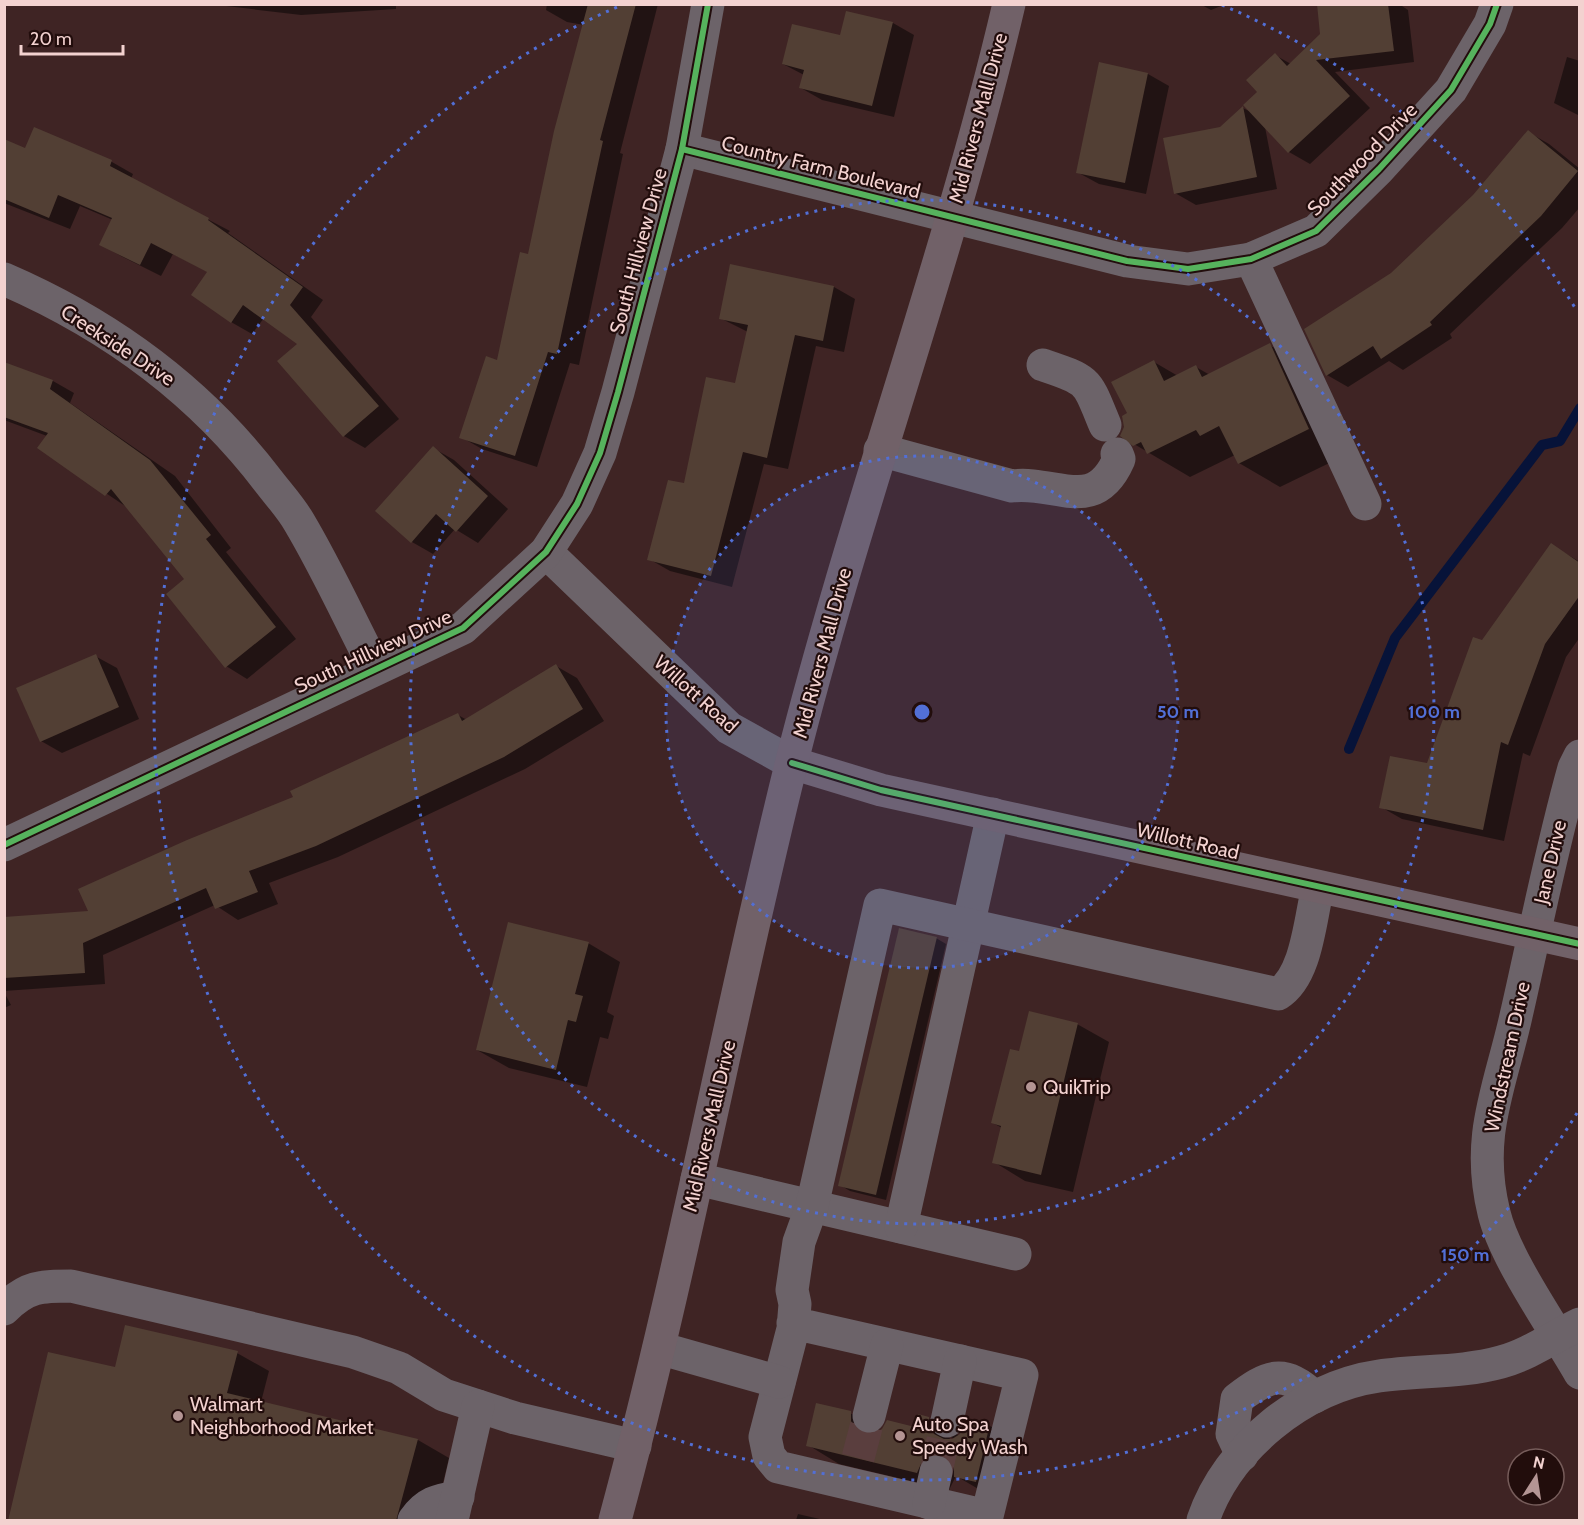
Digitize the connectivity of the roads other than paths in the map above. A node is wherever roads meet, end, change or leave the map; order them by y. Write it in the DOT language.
graph roads {
  1 [pos="708,4"];
  2 [pos="1009,4"];
  3 [pos="1497,4"];
  4 [pos="682,149"];
  5 [pos="951,218"];
  6 [pos="1251,259"];
  7 [pos="4,279"];
  8 [pos="1043,365"];
  9 [pos="880,450"];
  10 [pos="1365,504"];
  11 [pos="546,552"];
  12 [pos="375,668"];
  13 [pos="1580,756"];
  14 [pos="792,763"];
  15 [pos="993,814"];
  16 [pos="4,844"];
  17 [pos="1318,887"];
  18 [pos="969,925"];
  19 [pos="1533,935"];
  20 [pos="1580,944"];
  21 [pos="697,1179"];
  22 [pos="812,1206"];
  23 [pos="901,1227"];
  24 [pos="1015,1254"];
  25 [pos="4,1309"];
  26 [pos="794,1323"];
  27 [pos="1569,1329"];
  28 [pos="887,1345"];
  29 [pos="659,1348"];
  30 [pos="960,1362"];
  31 [pos="1580,1373"];
  32 [pos="779,1382"];
  33 [pos="1314,1397"];
  34 [pos="478,1406"];
  35 [pos="869,1416"];
  36 [pos="947,1421"];
  37 [pos="635,1446"];
  38 [pos="1242,1455"];
  39 [pos="455,1509"];
  40 [pos="414,1521"];
  41 [pos="615,1521"];
  42 [pos="1203,1521"];
  1 -- 4 [label="street, South Hillview Drive"];
  2 -- 5 [label="main road, Mid Rivers Mall Drive"];
  3 -- 6 [label="street, Southwood Drive"];
  4 -- 5 [label="street, Country Farm Boulevard"];
  4 -- 11 [label="street, South Hillview Drive"];
  5 -- 6 [label="street, Southwood Drive"];
  5 -- 9 [label="main road, Mid Rivers Mall Drive"];
  6 -- 10 [label="street"];
  7 -- 12 [label="street, Creekside Drive"];
  8 -- 9 [label="street"];
  9 -- 14 [label="main road, Mid Rivers Mall Drive"];
  11 -- 12 [label="street, South Hillview Drive"];
  11 -- 14 [label="street, Willott Road"];
  12 -- 16 [label="street, South Hillview Drive"];
  13 -- 19 [label="street, Jane Drive"];
  14 -- 15 [label="main road, Willott Road"];
  14 -- 21 [label="main road, Mid Rivers Mall Drive"];
  15 -- 17 [label="main road, Willott Road"];
  15 -- 18 [label="street"];
  17 -- 18 [label="street"];
  17 -- 19 [label="main road, Willott Road"];
  18 -- 22 [label="street"];
  18 -- 23 [label="street"];
  19 -- 20 [label="main road, Willott Road"];
  19 -- 27 [label="street, Windstream Drive"];
  21 -- 22 [label="street"];
  21 -- 29 [label="main road, Mid Rivers Mall Drive"];
  22 -- 23 [label="street"];
  22 -- 26 [label="street"];
  23 -- 24 [label="street"];
  25 -- 34 [label="street"];
  26 -- 28 [label="street"];
  26 -- 32 [label="street"];
  27 -- 31 [label="street, Windstream Drive"];
  27 -- 33 [label="street"];
  28 -- 30 [label="street"];
  28 -- 35 [label="street"];
  29 -- 32 [label="street"];
  29 -- 37 [label="main road, Mid Rivers Mall Drive"];
  30 -- 32 [label="street"];
  30 -- 36 [label="street"];
  33 -- 38 [label="street"];
  33 -- 38 [label="street"];
  34 -- 37 [label="street"];
  34 -- 39 [label="street"];
  37 -- 41 [label="main road, Mid Rivers Mall Drive"];
  38 -- 42 [label="street"];
  39 -- 40 [label="street"];
}
